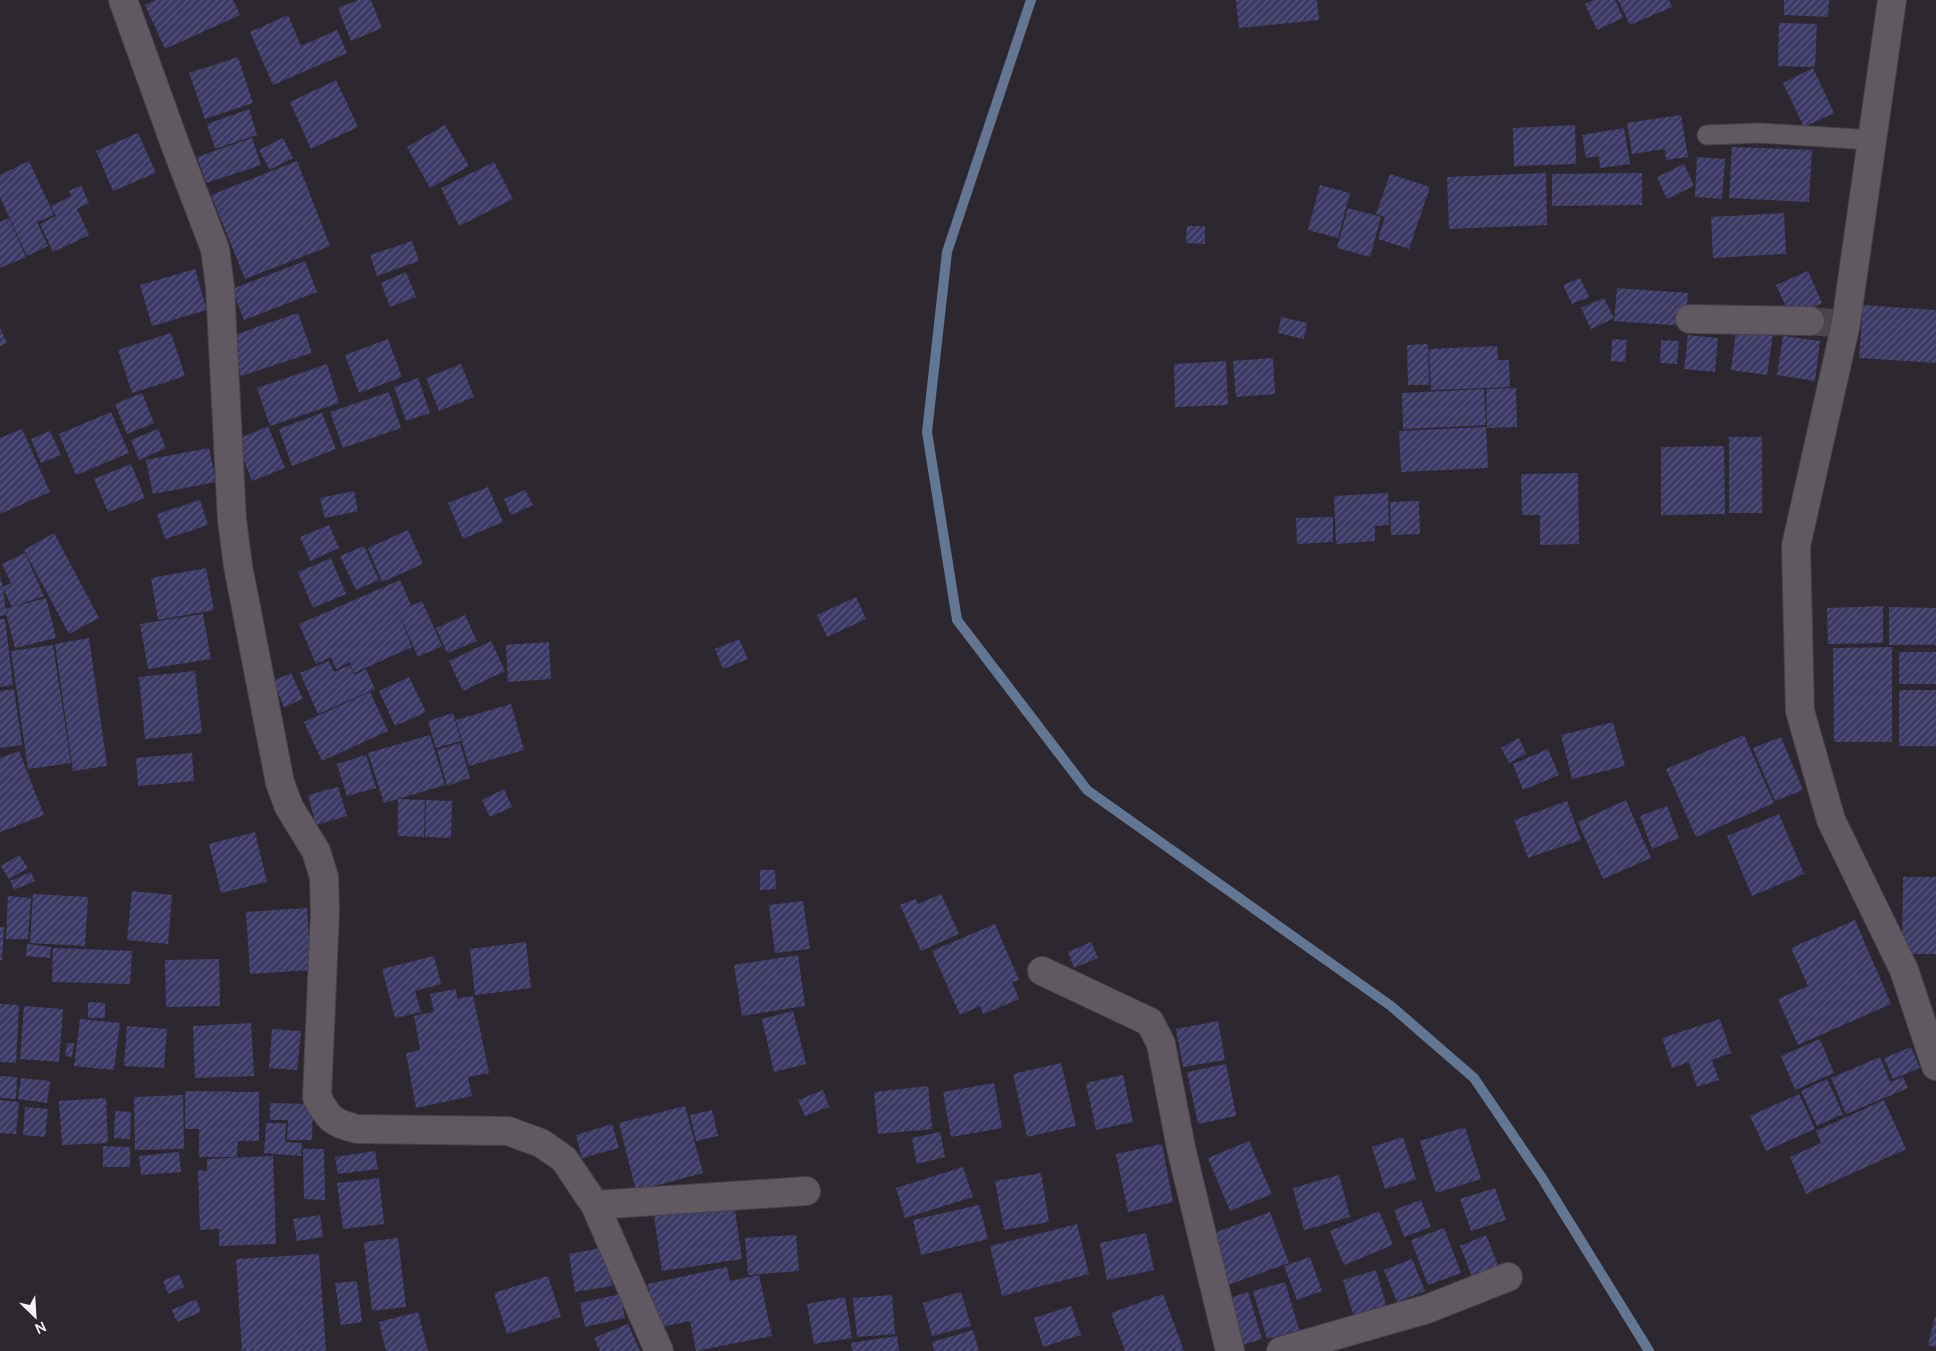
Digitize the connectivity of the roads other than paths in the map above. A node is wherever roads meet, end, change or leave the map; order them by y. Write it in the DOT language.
graph roads {
  1 [pos="123,0"];
  2 [pos="1892,0"];
  3 [pos="1707,135"];
  4 [pos="1872,140"];
  5 [pos="1690,320"];
  6 [pos="1829,322"];
  7 [pos="1042,971"];
  8 [pos="1936,1066"];
  9 [pos="806,1191"];
  10 [pos="595,1205"];
  11 [pos="1508,1276"];
  12 [pos="659,1351"];
  13 [pos="1230,1351"];
  14 [pos="1281,1351"];
  1 -- 10 [label="street"];
  2 -- 4 [label="street"];
  3 -- 4 [label="lane"];
  4 -- 6 [label="street"];
  5 -- 6 [label="street"];
  6 -- 8 [label="street"];
  7 -- 13 [label="street"];
  9 -- 10 [label="street"];
  10 -- 12 [label="street"];
  11 -- 14 [label="street"];
}
